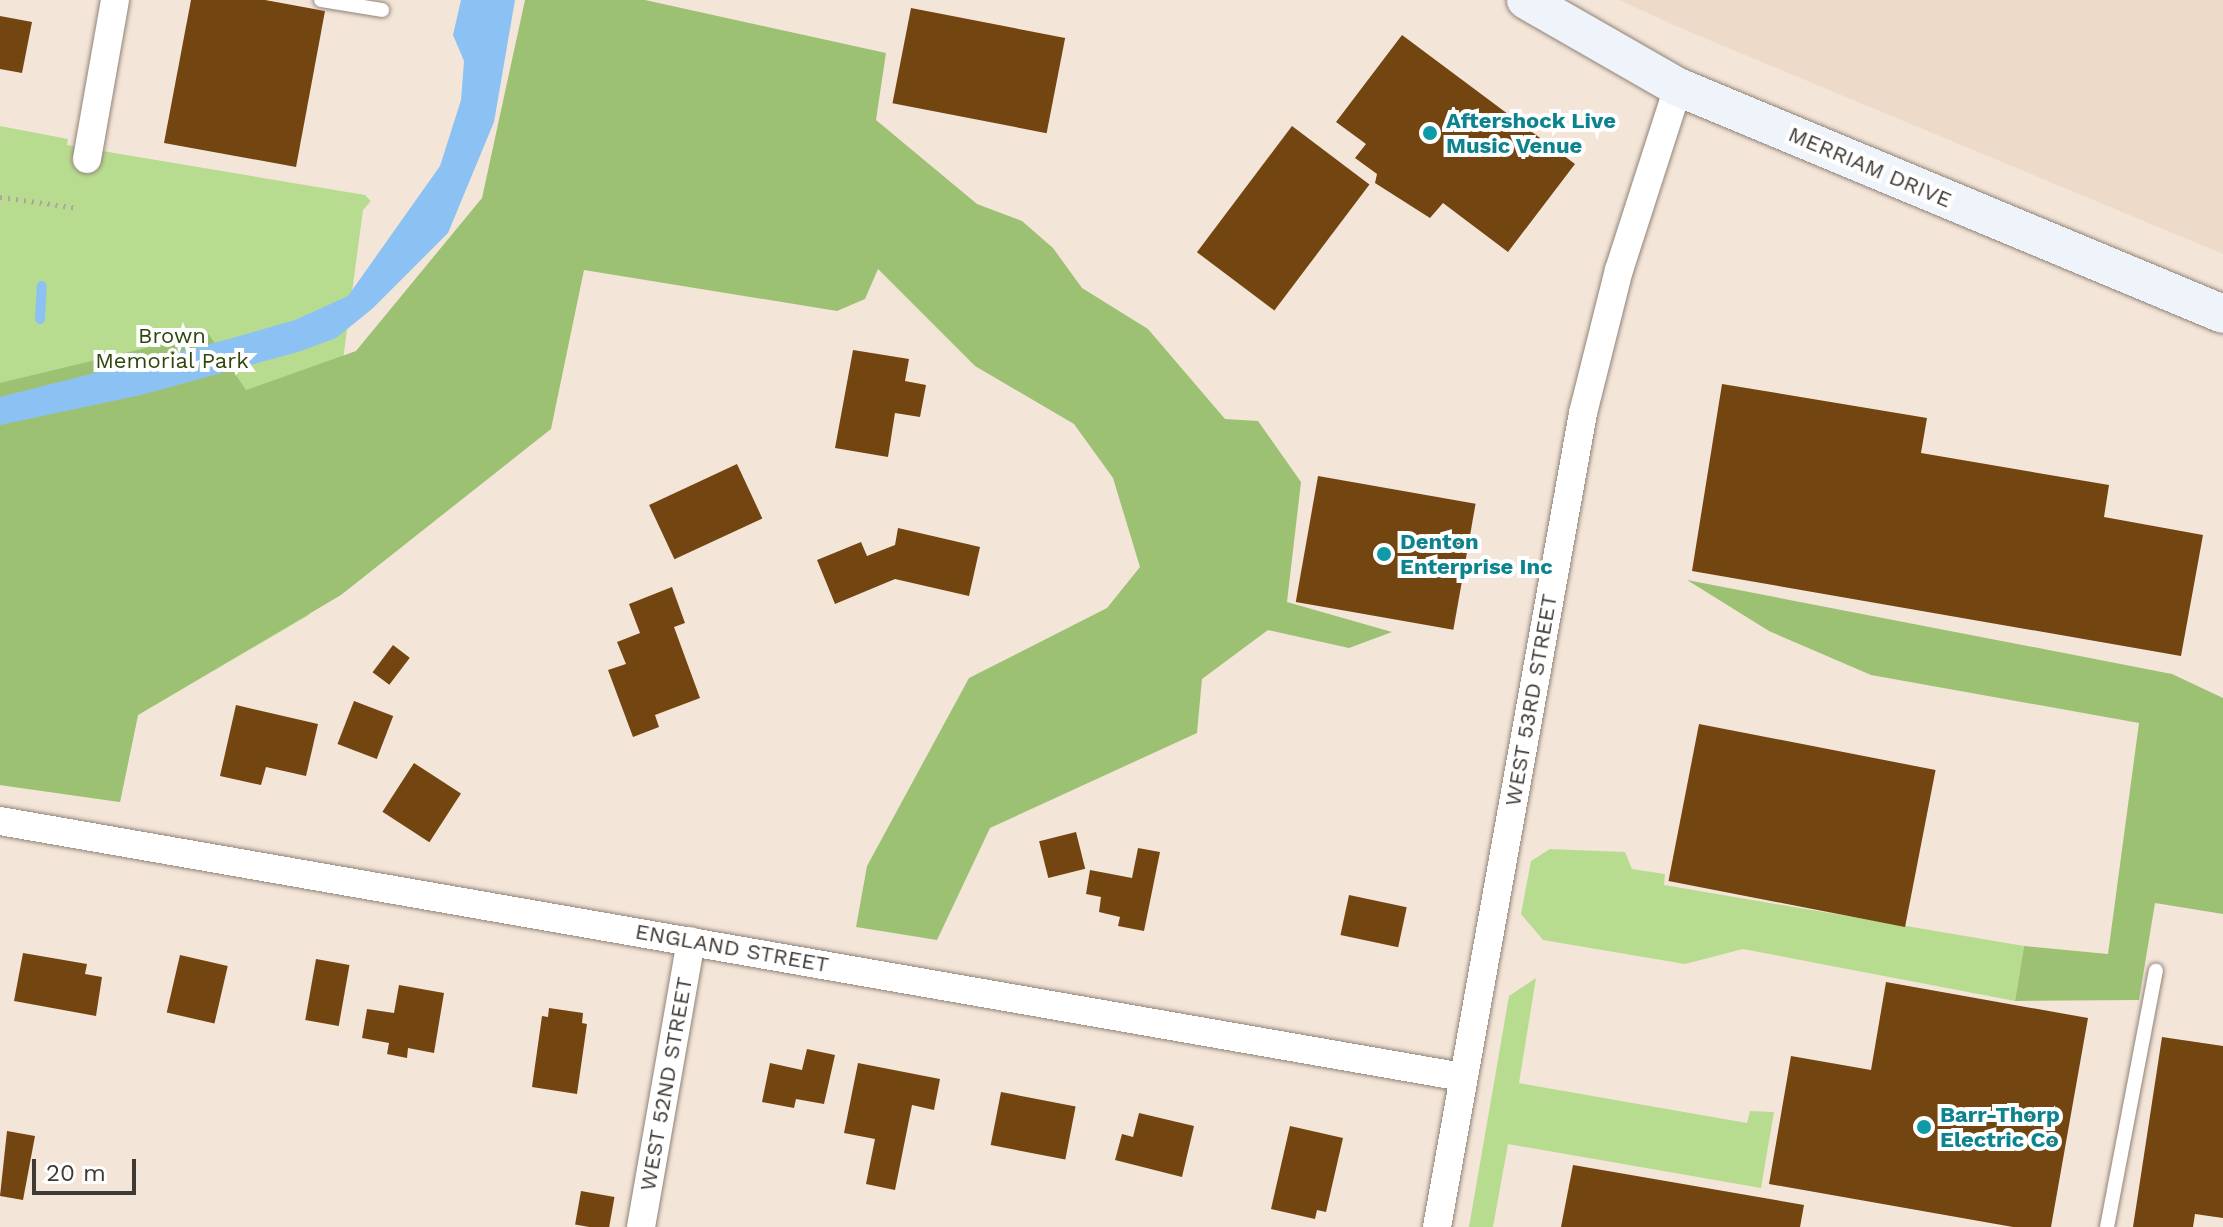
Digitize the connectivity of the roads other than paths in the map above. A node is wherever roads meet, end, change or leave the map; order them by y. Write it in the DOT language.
graph roads {
  1 [pos="115,0"];
  2 [pos="321,0"];
  3 [pos="1526,0"];
  4 [pos="382,10"];
  5 [pos="1678,87"];
  6 [pos="87,159"];
  7 [pos="2223,314"];
  8 [pos="0,821"];
  9 [pos="691,941"];
  10 [pos="2156,971"];
  11 [pos="1463,1077"];
  12 [pos="641,1227"];
  13 [pos="1437,1227"];
  14 [pos="2107,1227"];
  1 -- 6 [label="street"];
  2 -- 4 [label="lane"];
  3 -- 5 [label="main road, MERRIAM DRIVE"];
  5 -- 7 [label="main road, MERRIAM DRIVE"];
  5 -- 11 [label="street, WEST 53RD STREET"];
  8 -- 9 [label="street, ENGLAND STREET"];
  9 -- 11 [label="street, ENGLAND STREET"];
  9 -- 12 [label="street, WEST 52ND STREET"];
  10 -- 14 [label="lane"];
  11 -- 13 [label="street, WEST 53RD STREET"];
}
